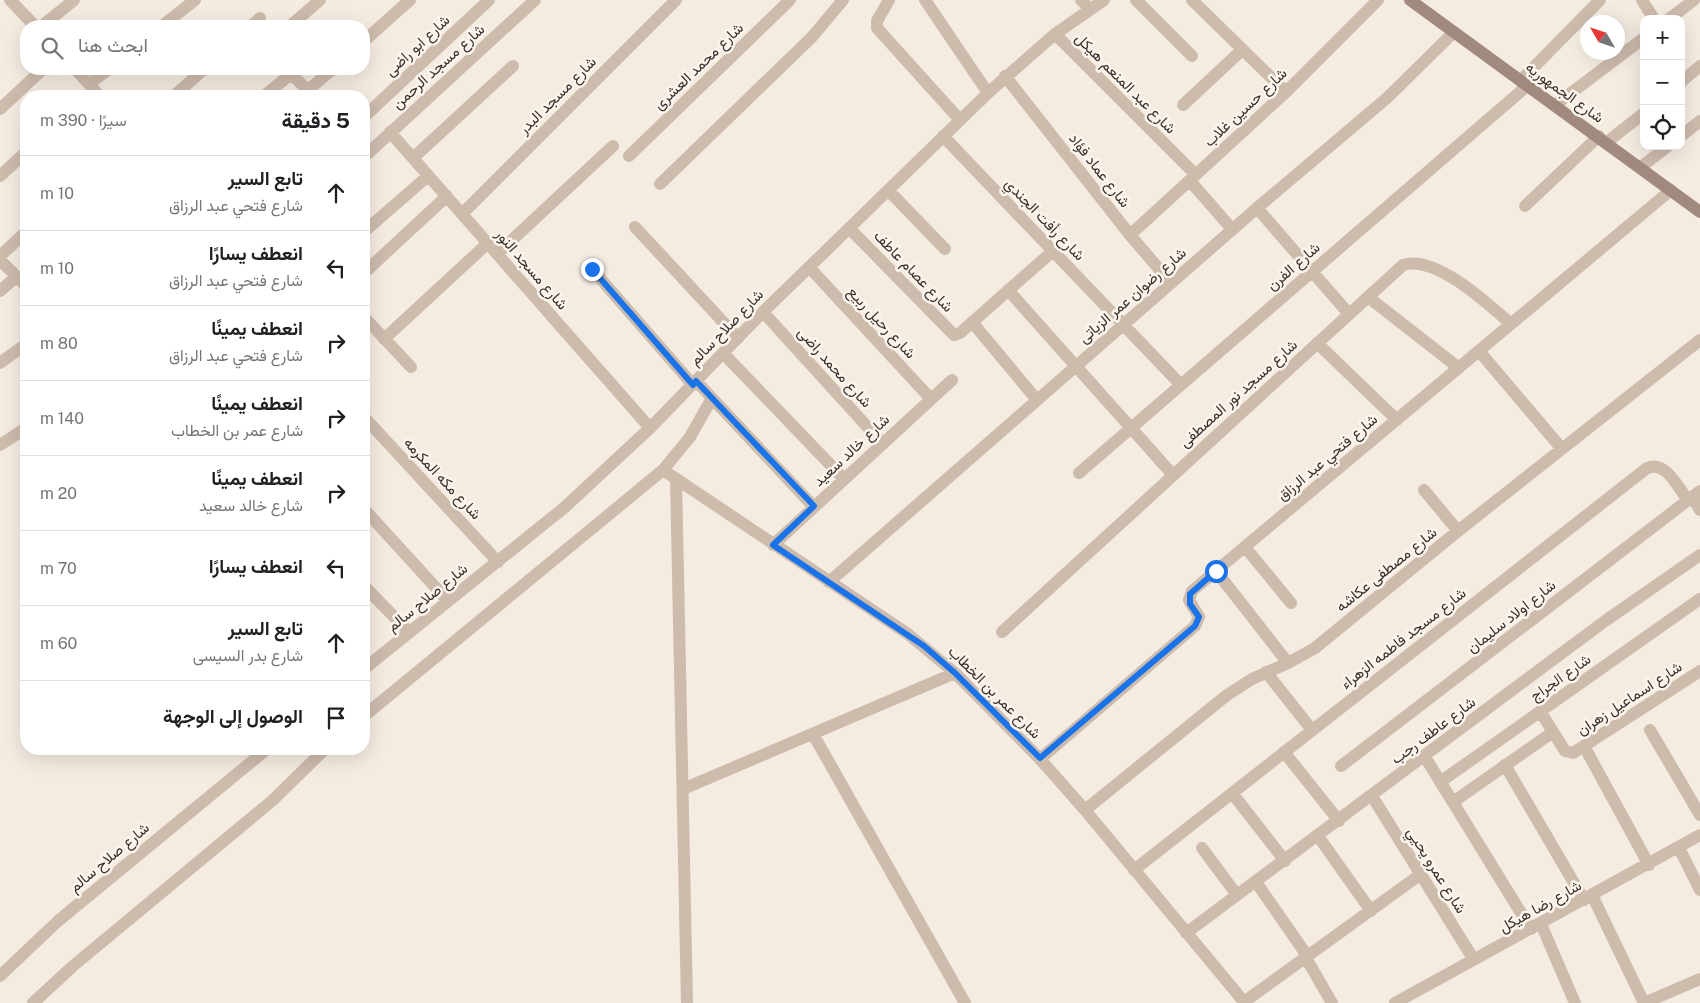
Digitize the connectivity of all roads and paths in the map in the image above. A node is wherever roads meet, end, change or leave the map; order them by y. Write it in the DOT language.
graph roads {
  1 [pos="10,0"];
  2 [pos="74,0"];
  3 [pos="195,0"];
  4 [pos="320,0"];
  5 [pos="410,0"];
  6 [pos="489,0"];
  7 [pos="535,0"];
  8 [pos="676,0"];
  9 [pos="790,0"];
  10 [pos="843,0"];
  11 [pos="889,0"];
  12 [pos="925,0"];
  13 [pos="1104,0"];
  14 [pos="1136,0"];
  15 [pos="1192,0"];
  16 [pos="1378,0"];
  17 [pos="1600,0"];
  18 [pos="1642,0"];
  19 [pos="1694,0"];
  20 [pos="1413,1"];
  21 [pos="1085,5"];
  22 [pos="1651,15"];
  23 [pos="1674,15"];
  24 [pos="29,20"];
  25 [pos="49,20"];
  26 [pos="170,20"];
  27 [pos="297,20"];
  28 [pos="1454,32"];
  29 [pos="1055,34"];
  30 [pos="370,36"];
  31 [pos="1640,41"];
  32 [pos="1242,50"];
  33 [pos="1192,56"];
  34 [pos="513,66"];
  35 [pos="1700,66"];
  36 [pos="37,75"];
  37 [pos="80,75"];
  38 [pos="105,75"];
  39 [pos="197,75"];
  40 [pos="288,75"];
  41 [pos="294,75"];
  42 [pos="328,75"];
  43 [pos="1005,76"];
  44 [pos="1685,79"];
  45 [pos="1524,82"];
  46 [pos="20,90"];
  47 [pos="20,90"];
  48 [pos="91,90"];
  49 [pos="94,90"];
  50 [pos="181,90"];
  51 [pos="271,90"];
  52 [pos="308,90"];
  53 [pos="314,90"];
  54 [pos="1286,92"];
  55 [pos="988,93"];
  56 [pos="1183,105"];
  57 [pos="1556,105"];
  58 [pos="0,109"];
  59 [pos="370,111"];
  60 [pos="1640,115"];
  61 [pos="960,120"];
  62 [pos="1700,121"];
  63 [pos="390,132"];
  64 [pos="1685,133"];
  65 [pos="943,136"];
  66 [pos="1603,139"];
  67 [pos="613,146"];
  68 [pos="370,148"];
  69 [pos="1663,150"];
  70 [pos="629,156"];
  71 [pos="20,158"];
  72 [pos="413,158"];
  73 [pos="1641,168"];
  74 [pos="0,176"];
  75 [pos="428,176"];
  76 [pos="1193,178"];
  77 [pos="660,184"];
  78 [pos="888,190"];
  79 [pos="1671,190"];
  80 [pos="446,196"];
  81 [pos="1525,206"];
  82 [pos="1257,208"];
  83 [pos="1700,212"];
  84 [pos="462,214"];
  85 [pos="370,227"];
  86 [pos="635,227"];
  87 [pos="849,228"];
  88 [pos="1232,230"];
  89 [pos="1130,235"];
  90 [pos="20,238"];
  91 [pos="488,244"];
  92 [pos="945,249"];
  93 [pos="1053,251"];
  94 [pos="497,254"];
  95 [pos="0,256"];
  96 [pos="0,260"];
  97 [pos="370,267"];
  98 [pos="809,267"];
  99 [pos="592,269"];
  100 [pos="1312,271"];
  101 [pos="16,277"];
  102 [pos="20,281"];
  103 [pos="1171,283"];
  104 [pos="1008,290"];
  105 [pos="0,291"];
  106 [pos="1368,297"];
  107 [pos="763,312"];
  108 [pos="1349,314"];
  109 [pos="972,322"];
  110 [pos="370,324"];
  111 [pos="1123,324"];
  112 [pos="1511,324"];
  113 [pos="738,338"];
  114 [pos="384,339"];
  115 [pos="1700,340"];
  116 [pos="1318,343"];
  117 [pos="20,348"];
  118 [pos="1479,351"];
  119 [pos="723,353"];
  120 [pos="0,363"];
  121 [pos="1076,366"];
  122 [pos="411,367"];
  123 [pos="1459,368"];
  124 [pos="952,380"];
  125 [pos="695,383"];
  126 [pos="1181,385"];
  127 [pos="712,398"];
  128 [pos="931,399"];
  129 [pos="1037,400"];
  130 [pos="1396,420"];
  131 [pos="370,423"];
  132 [pos="650,428"];
  133 [pos="1132,428"];
  134 [pos="20,432"];
  135 [pos="883,444"];
  136 [pos="0,445"];
  137 [pos="1562,449"];
  138 [pos="663,470"];
  139 [pos="1080,473"];
  140 [pos="1173,475"];
  141 [pos="676,479"];
  142 [pos="844,479"];
  143 [pos="1424,490"];
  144 [pos="1693,496"];
  145 [pos="814,506"];
  146 [pos="1700,510"];
  147 [pos="370,516"];
  148 [pos="1458,531"];
  149 [pos="773,545"];
  150 [pos="1245,547"];
  151 [pos="1700,555"];
  152 [pos="498,562"];
  153 [pos="1216,571"];
  154 [pos="829,582"];
  155 [pos="370,592"];
  156 [pos="1700,599"];
  157 [pos="448,601"];
  158 [pos="1291,602"];
  159 [pos="409,632"];
  160 [pos="1002,632"];
  161 [pos="370,664"];
  162 [pos="1288,664"];
  163 [pos="1266,672"];
  164 [pos="955,673"];
  165 [pos="1698,677"];
  166 [pos="370,711"];
  167 [pos="1540,711"];
  168 [pos="1312,730"];
  169 [pos="1650,730"];
  170 [pos="1553,732"];
  171 [pos="813,734"];
  172 [pos="1584,746"];
  173 [pos="1284,752"];
  174 [pos="260,755"];
  175 [pos="318,755"];
  176 [pos="1425,757"];
  177 [pos="1040,758"];
  178 [pos="1505,765"];
  179 [pos="1341,766"];
  180 [pos="1440,782"];
  181 [pos="683,789"];
  182 [pos="1232,793"];
  183 [pos="1372,796"];
  184 [pos="1453,802"];
  185 [pos="1085,810"];
  186 [pos="1700,815"];
  187 [pos="1339,821"];
  188 [pos="1700,835"];
  189 [pos="1318,836"];
  190 [pos="1202,848"];
  191 [pos="1679,848"];
  192 [pos="1285,861"];
  193 [pos="1649,865"];
  194 [pos="1134,870"];
  195 [pos="1421,874"];
  196 [pos="1256,882"];
  197 [pos="1700,890"];
  198 [pos="1237,896"];
  199 [pos="1588,898"];
  200 [pos="1371,910"];
  201 [pos="1536,927"];
  202 [pos="1186,933"];
  203 [pos="1307,957"];
  204 [pos="1474,960"];
  205 [pos="0,976"];
  206 [pos="1700,978"];
  207 [pos="33,1003"];
  208 [pos="687,1003"];
  209 [pos="964,1003"];
  210 [pos="1245,1003"];
  211 [pos="1332,1003"];
  212 [pos="1395,1003"];
  213 [pos="1575,1003"];
  214 [pos="1644,1003"];
  1 -- 24 [label="street"];
  2 -- 25 [label="street"];
  3 -- 26 [label="street"];
  4 -- 27 [label="street"];
  5 -- 30 [label="street"];
  6 -- 59 [label="street, شارع ابو راضى"];
  7 -- 63 [label="street, شارع مسجد الرحمن"];
  8 -- 84 [label="street, شارع مسجد البدر"];
  9 -- 70 [label="street, شارع محمد العشرى"];
  10 -- 77 [label="street"];
  11 -- 61 [label="street"];
  12 -- 55 [label="street"];
  13 -- 21 [label="street, شارع صلاح سالم"];
  14 -- 33 [label="street"];
  15 -- 32 [label="street"];
  16 -- 54 [label="street, شارع حسين غلاب"];
  17 -- 45 [label="street, شارع الفرن"];
  18 -- 22 [label="street"];
  19 -- 23 [label="street"];
  20 -- 28 [label="main road, شارع الجمهوريه"];
  21 -- 29 [label="street, شارع صلاح سالم"];
  28 -- 45 [label="main road, شارع الجمهوريه"];
  28 -- 82 [label="street, شارع رضوان عمر الزياتى"];
  29 -- 43 [label="street, شارع صلاح سالم"];
  29 -- 76 [label="street, شارع عبد المنعم هيكل"];
  31 -- 57 [label="street"];
  32 -- 54 [label="street"];
  32 -- 56 [label="street"];
  34 -- 72 [label="street"];
  35 -- 44 [label="street"];
  36 -- 47 [label="street"];
  37 -- 48 [label="street"];
  38 -- 49 [label="street"];
  39 -- 50 [label="street"];
  40 -- 51 [label="street"];
  41 -- 52 [label="street"];
  42 -- 53 [label="street"];
  43 -- 55 [label="street, شارع صلاح سالم"];
  43 -- 89 [label="street, شارع عماد فؤاد"];
  45 -- 57 [label="main road, شارع الجمهوريه"];
  45 -- 100 [label="street, شارع الفرن"];
  46 -- 58 [label="street"];
  54 -- 76 [label="street, شارع حسين غلاب"];
  55 -- 61 [label="street, شارع صلاح سالم"];
  57 -- 66 [label="main road, شارع الجمهوريه"];
  60 -- 66 [label="street"];
  61 -- 65 [label="street, شارع صلاح سالم"];
  62 -- 64 [label="street"];
  63 -- 68 [label="street, شارع مسجد الرحمن"];
  63 -- 72 [label="street, شارع مسجد النور"];
  65 -- 78 [label="street, شارع صلاح سالم"];
  65 -- 93 [label="street, شارع رأفت الجندي"];
  66 -- 73 [label="main road, شارع الجمهوريه"];
  66 -- 81 [label="street"];
  67 -- 94 [label="street"];
  69 -- 73 [label="street"];
  71 -- 74 [label="street"];
  72 -- 75 [label="street, شارع مسجد النور"];
  73 -- 79 [label="main road, شارع الجمهوريه"];
  75 -- 80 [label="street, شارع مسجد النور"];
  75 -- 85 [label="street"];
  76 -- 88 [label="street, شارع عبد المنعم هيكل"];
  76 -- 89 [label="street, شارع حسين غلاب"];
  78 -- 87 [label="street, شارع صلاح سالم"];
  78 -- 92 [label="street"];
  79 -- 83 [label="main road, شارع الجمهوريه"];
  79 -- 112 [label="street, شارع فتحي عبد الرزاق"];
  80 -- 84 [label="street, شارع مسجد النور"];
  80 -- 97 [label="street"];
  82 -- 88 [label="street, شارع رضوان عمر الزياتى"];
  82 -- 100 [label="street"];
  84 -- 91 [label="street, شارع مسجد النور"];
  86 -- 113 [label="street"];
  87 -- 98 [label="street, شارع صلاح سالم"];
  87 -- 109 [label="street, شارع عصام عاطف"];
  88 -- 103 [label="street, شارع رضوان عمر الزياتى"];
  89 -- 103 [label="street, شارع عماد فؤاد"];
  90 -- 95 [label="street"];
  91 -- 94 [label="street, شارع مسجد النور"];
  91 -- 114 [label="street"];
  93 -- 104 [label="street"];
  93 -- 111 [label="street, شارع رأفت الجندي"];
  94 -- 132 [label="street, شارع مسجد النور"];
  96 -- 101 [label="street"];
  98 -- 107 [label="street, شارع صلاح سالم"];
  98 -- 128 [label="street, شارع رحيل ربيع"];
  99 -- 125 [label="street"];
  100 -- 108 [label="street"];
  100 -- 126 [label="street, شارع الفرن"];
  101 -- 102 [label="street"];
  101 -- 105 [label="street"];
  103 -- 111 [label="street, شارع رضوان عمر الزياتى"];
  104 -- 109 [label="street"];
  104 -- 121 [label="street"];
  106 -- 108 [label="street, شارع مسجد نور المصطفى"];
  106 -- 112 [label="street, شارع مسجد نور المصطفى"];
  106 -- 123 [label="street"];
  107 -- 113 [label="street, شارع صلاح سالم"];
  107 -- 135 [label="street, شارع محمد راضى"];
  108 -- 116 [label="street, شارع مسجد نور المصطفى"];
  109 -- 129 [label="street"];
  110 -- 114 [label="street"];
  111 -- 121 [label="street, شارع رضوان عمر الزياتى"];
  111 -- 126 [label="street, شارع رأفت الجندي"];
  112 -- 118 [label="street, شارع فتحي عبد الرزاق"];
  113 -- 119 [label="street, شارع صلاح سالم"];
  114 -- 122 [label="street"];
  115 -- 137 [label="street, شارع مصطفى عكاشه"];
  116 -- 130 [label="street"];
  116 -- 140 [label="street, شارع مسجد نور المصطفى"];
  117 -- 120 [label="street"];
  118 -- 123 [label="street, شارع فتحي عبد الرزاق"];
  118 -- 137 [label="street"];
  119 -- 125 [label="street, شارع صلاح سالم"];
  119 -- 142 [label="street"];
  121 -- 129 [label="street, شارع رضوان عمر الزياتى"];
  121 -- 133 [label="street"];
  123 -- 130 [label="street, شارع فتحي عبد الرزاق"];
  124 -- 128 [label="street, شارع خالد سعيد"];
  125 -- 127 [label="street"];
  125 -- 132 [label="street, شارع صلاح سالم"];
  126 -- 133 [label="street, شارع الفرن"];
  127 -- 138 [label="street"];
  127 -- 145 [label="street"];
  128 -- 135 [label="street, شارع خالد سعيد"];
  129 -- 154 [label="street, شارع رضوان عمر الزياتى"];
  130 -- 150 [label="street, شارع فتحي عبد الرزاق"];
  131 -- 152 [label="street, شارع مكه المكرمه"];
  132 -- 152 [label="street, شارع صلاح سالم"];
  133 -- 139 [label="street, شارع الفرن"];
  133 -- 140 [label="street"];
  134 -- 136 [label="street"];
  135 -- 142 [label="street, شارع خالد سعيد"];
  137 -- 148 [label="street, شارع مصطفى عكاشه"];
  138 -- 141 [label="street, شارع عمر بن الخطاب"];
  138 -- 166 [label="street"];
  140 -- 160 [label="street, شارع مسجد نور المصطفى"];
  141 -- 149 [label="street, شارع عمر بن الخطاب"];
  141 -- 181 [label="street"];
  142 -- 145 [label="street, شارع خالد سعيد"];
  143 -- 148 [label="street"];
  144 -- 146 [label="street, شارع مسجد فاطمه الزهراء"];
  144 -- 168 [label="street, شارع مسجد فاطمه الزهراء"];
  144 -- 179 [label="street, شارع اولاد سليمان"];
  145 -- 149 [label="street, شارع خالد سعيد"];
  147 -- 157 [label="street"];
  148 -- 162 [label="street, شارع مصطفى عكاشه"];
  149 -- 154 [label="street, شارع عمر بن الخطاب"];
  150 -- 153 [label="street, شارع فتحي عبد الرزاق"];
  150 -- 158 [label="street"];
  151 -- 176 [label="street, شارع عاطف رجب"];
  152 -- 157 [label="street, شارع صلاح سالم"];
  153 -- 162 [label="street"];
  153 -- 177 [label="street, شارع فتحي عبد الرزاق"];
  154 -- 164 [label="street, شارع عمر بن الخطاب"];
  155 -- 159 [label="street"];
  156 -- 167 [label="street, شارع الجراج"];
  157 -- 159 [label="street, شارع صلاح سالم"];
  159 -- 161 [label="street, شارع صلاح سالم"];
  162 -- 163 [label="street, شارع مصطفى عكاشه"];
  163 -- 168 [label="street"];
  163 -- 185 [label="street, شارع مصطفى عكاشه"];
  164 -- 171 [label="street"];
  164 -- 177 [label="street, شارع عمر بن الخطاب"];
  165 -- 172 [label="street, شارع اسماعيل زهران"];
  167 -- 170 [label="street, شارع اسماعيل زهران"];
  167 -- 180 [label="street, شارع الجراج"];
  168 -- 173 [label="street, شارع مسجد فاطمه الزهراء"];
  169 -- 186 [label="street"];
  170 -- 172 [label="street, شارع اسماعيل زهران"];
  170 -- 178 [label="street"];
  171 -- 181 [label="street"];
  171 -- 209 [label="street"];
  172 -- 193 [label="street"];
  173 -- 182 [label="street, شارع مسجد فاطمه الزهراء"];
  173 -- 187 [label="street"];
  174 -- 205 [label="street, شارع صلاح سالم"];
  175 -- 207 [label="street"];
  176 -- 180 [label="street"];
  176 -- 183 [label="street, شارع عاطف رجب"];
  177 -- 185 [label="street, شارع عمر بن الخطاب"];
  178 -- 184 [label="street"];
  178 -- 199 [label="street"];
  180 -- 184 [label="street"];
  181 -- 208 [label="street"];
  182 -- 192 [label="street"];
  182 -- 194 [label="street, شارع مسجد فاطمه الزهراء"];
  183 -- 187 [label="street, شارع عاطف رجب"];
  183 -- 195 [label="street, شارع عمرو يحيي"];
  184 -- 201 [label="street"];
  185 -- 194 [label="street, شارع عمر بن الخطاب"];
  187 -- 189 [label="street, شارع عاطف رجب"];
  188 -- 191 [label="street, شارع رضا هيكل"];
  189 -- 192 [label="street, شارع عاطف رجب"];
  189 -- 200 [label="street"];
  190 -- 198 [label="street"];
  191 -- 193 [label="street, شارع رضا هيكل"];
  191 -- 197 [label="street"];
  192 -- 196 [label="street, شارع عاطف رجب"];
  193 -- 199 [label="street, شارع رضا هيكل"];
  194 -- 202 [label="street, شارع عمر بن الخطاب"];
  195 -- 200 [label="street"];
  195 -- 204 [label="street, شارع عمرو يحيي"];
  196 -- 198 [label="street, شارع عاطف رجب"];
  196 -- 203 [label="street"];
  198 -- 202 [label="street, شارع عاطف رجب"];
  199 -- 201 [label="street, شارع رضا هيكل"];
  199 -- 214 [label="street"];
  200 -- 203 [label="street"];
  201 -- 204 [label="street, شارع رضا هيكل"];
  201 -- 213 [label="street"];
  202 -- 210 [label="street, شارع عمر بن الخطاب"];
  203 -- 210 [label="street"];
  203 -- 211 [label="street"];
  204 -- 212 [label="street, شارع رضا هيكل"];
  206 -- 214 [label="street"];
}
